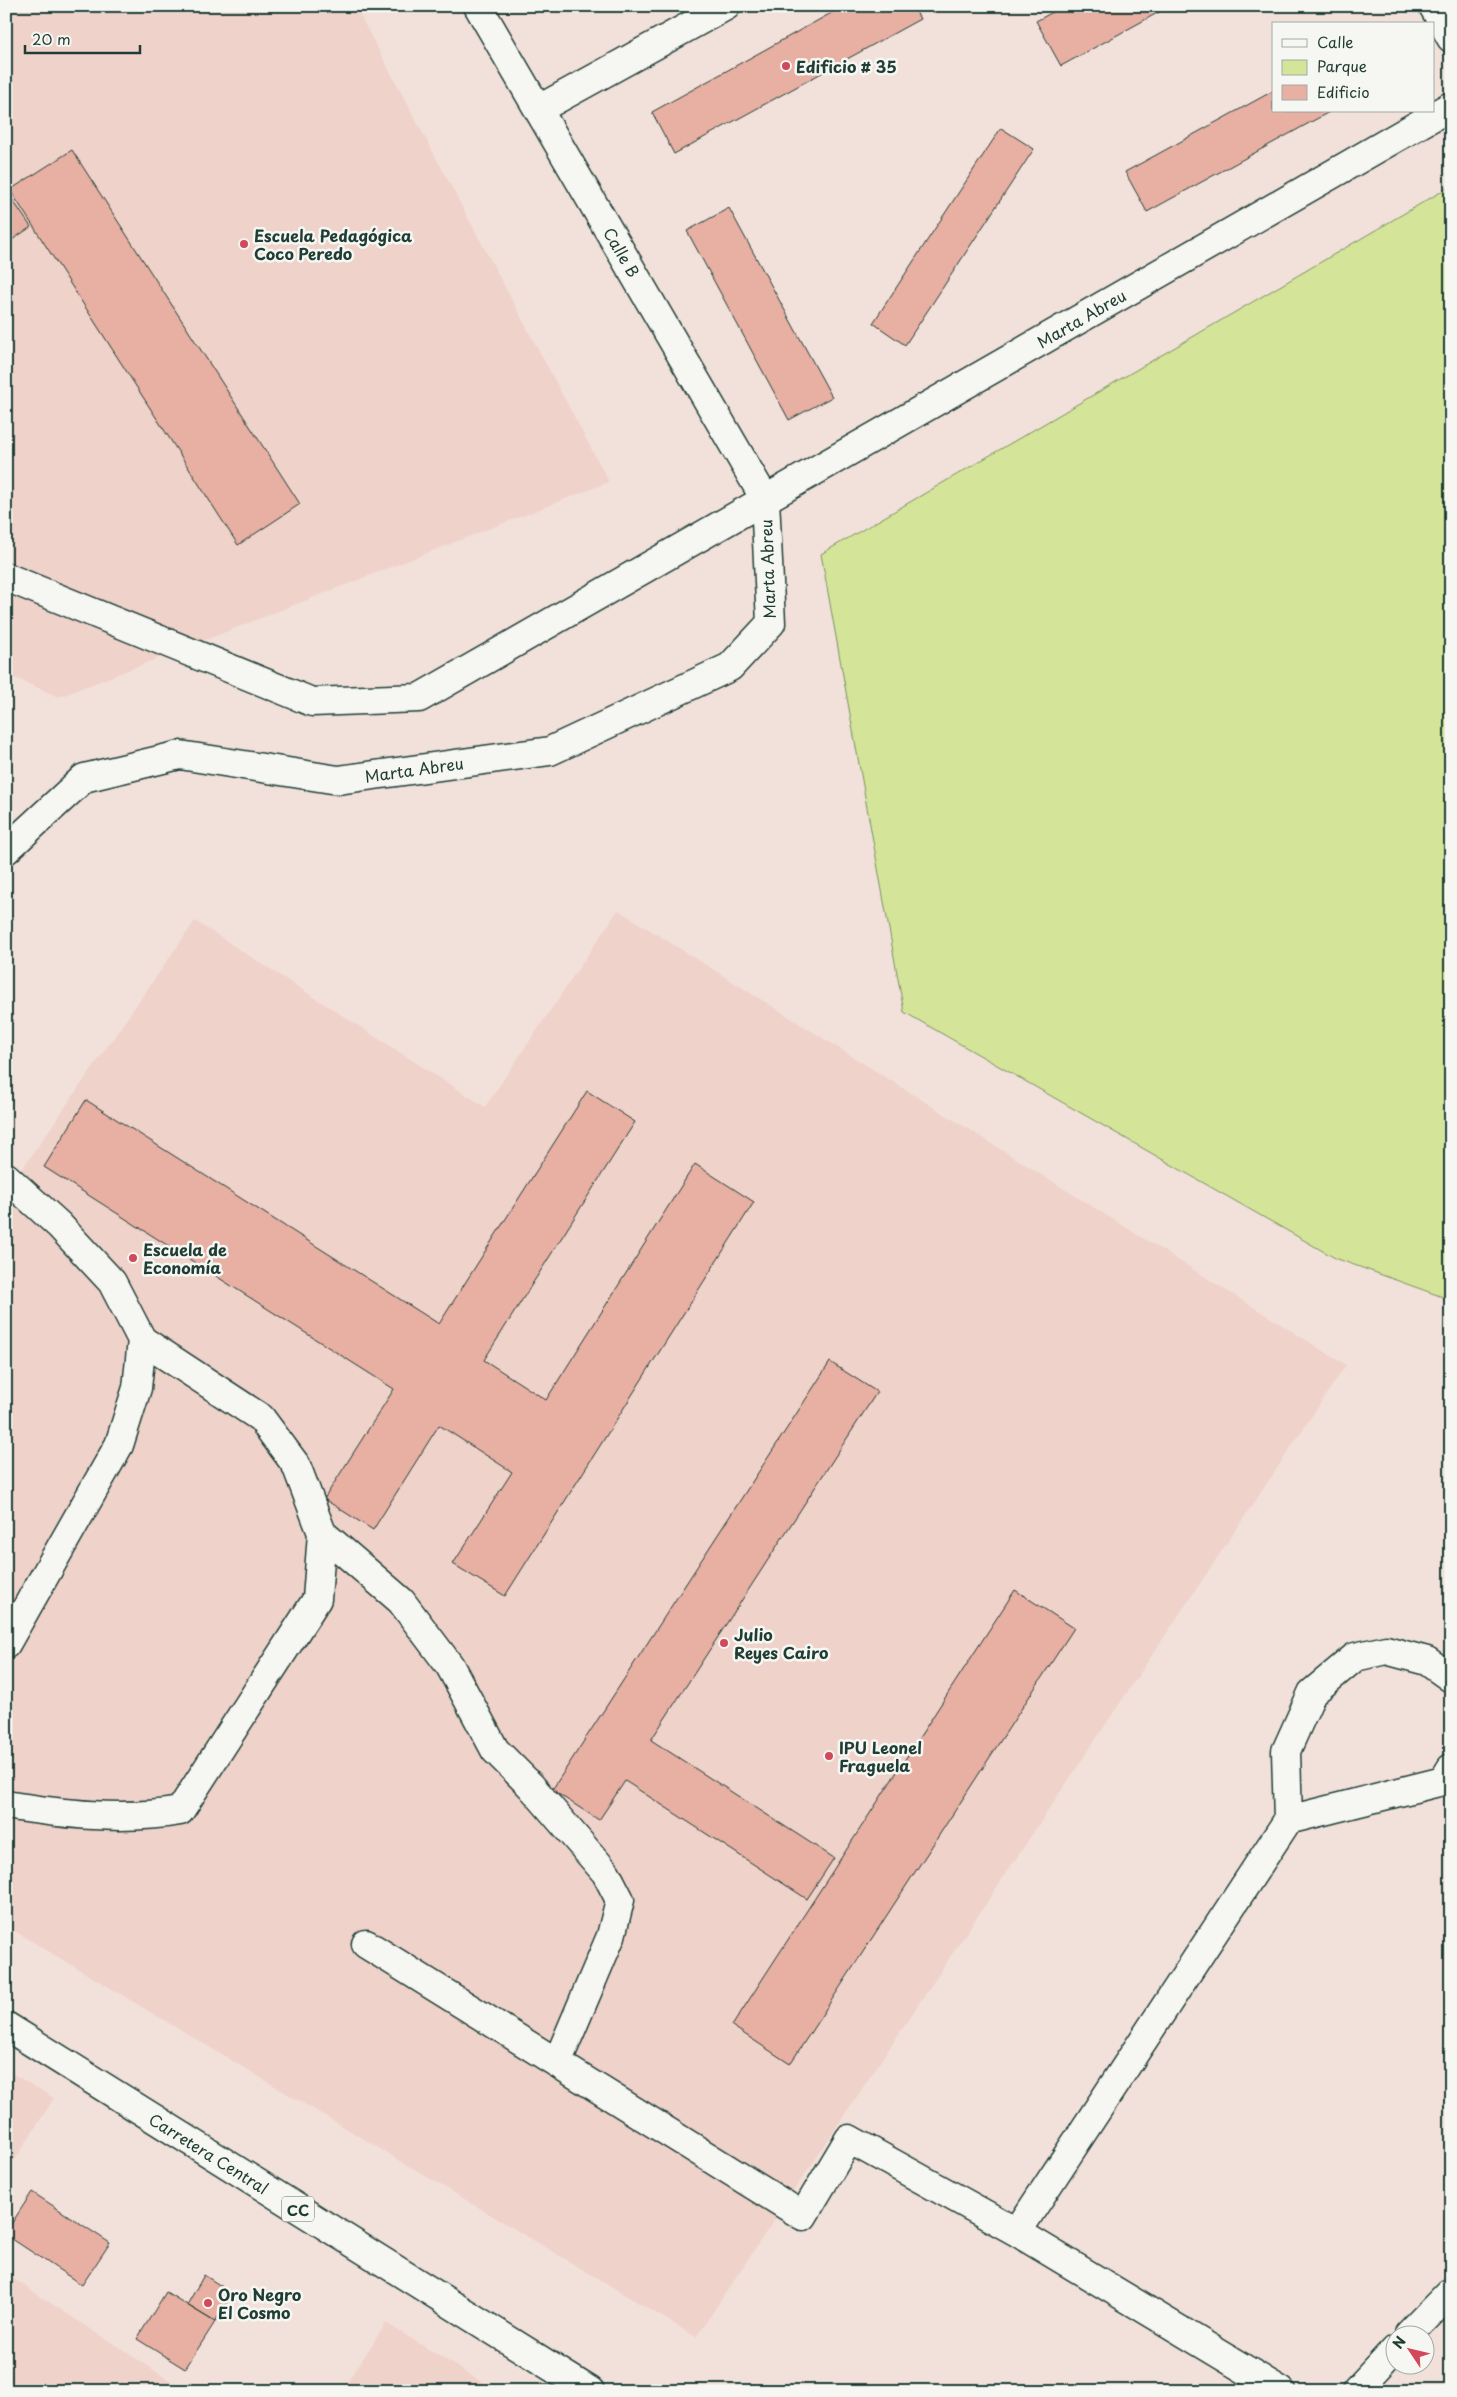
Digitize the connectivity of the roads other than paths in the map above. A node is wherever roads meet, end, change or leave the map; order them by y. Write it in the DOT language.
graph roads {
  1 [pos="478,6"];
  2 [pos="726,6"];
  3 [pos="1433,6"];
  4 [pos="1451,38"];
  5 [pos="1451,106"];
  6 [pos="539,109"];
  7 [pos="764,499"];
  8 [pos="6,577"];
  9 [pos="6,850"];
  10 [pos="6,1177"];
  11 [pos="142,1340"];
  12 [pos="322,1533"];
  13 [pos="6,1644"];
  14 [pos="1451,1678"];
  15 [pos="1451,1768"];
  16 [pos="6,1805"];
  17 [pos="1288,1820"];
  18 [pos="366,1944"];
  19 [pos="6,2026"];
  20 [pos="557,2063"];
  21 [pos="1017,2232"];
  22 [pos="1451,2290"];
  23 [pos="1419,2324"];
  24 [pos="1384,2361"];
  25 [pos="590,2391"];
  26 [pos="1281,2391"];
  27 [pos="1356,2391"];
  1 -- 6 [label="street, Calle B"];
  2 -- 6 [label="street"];
  3 -- 4 [label="street"];
  5 -- 7 [label="street, Marta Abreu"];
  6 -- 7 [label="street, Calle B"];
  7 -- 8 [label="street"];
  7 -- 9 [label="street, Marta Abreu"];
  10 -- 11 [label="street"];
  11 -- 12 [label="street"];
  11 -- 13 [label="street"];
  12 -- 16 [label="street"];
  12 -- 20 [label="street"];
  14 -- 17 [label="street"];
  15 -- 17 [label="street"];
  17 -- 21 [label="street"];
  18 -- 20 [label="street"];
  19 -- 25 [label="street, Carretera Central / CC"];
  20 -- 21 [label="street"];
  21 -- 26 [label="street"];
  22 -- 23 [label="street"];
  24 -- 27 [label="street"];
}
